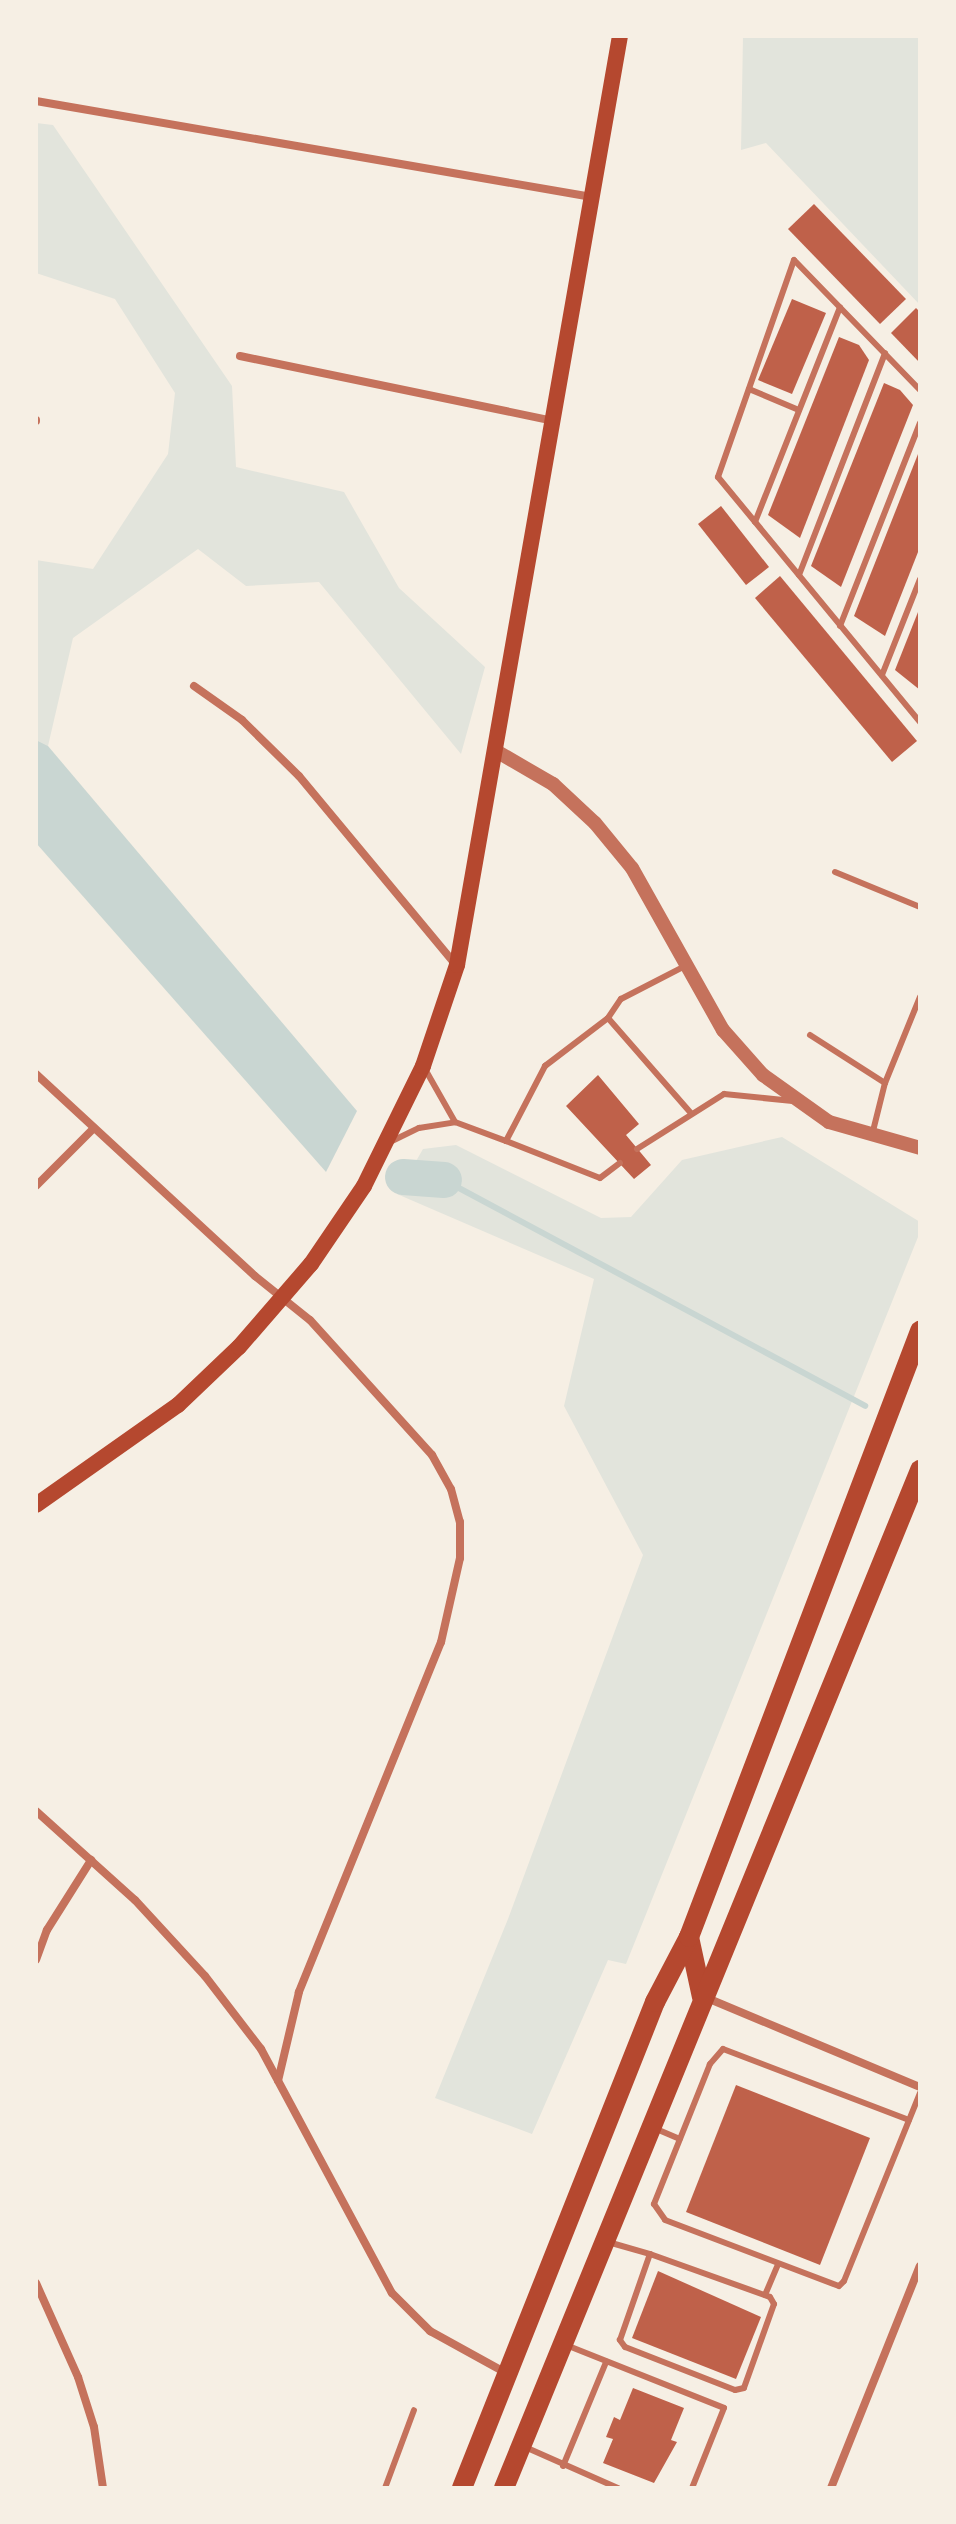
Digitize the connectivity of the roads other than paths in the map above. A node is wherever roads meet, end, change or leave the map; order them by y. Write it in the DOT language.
graph roads {
  1 [pos="620,36"];
  2 [pos="36,101"];
  3 [pos="592,197"];
  4 [pos="840,307"];
  5 [pos="885,353"];
  6 [pos="240,356"];
  7 [pos="749,389"];
  8 [pos="920,390"];
  9 [pos="799,410"];
  10 [pos="556,421"];
  11 [pos="920,423"];
  12 [pos="755,522"];
  13 [pos="799,575"];
  14 [pos="920,579"];
  15 [pos="840,626"];
  16 [pos="882,675"];
  17 [pos="194,686"];
  18 [pos="920,722"];
  19 [pos="496,751"];
  20 [pos="835,872"];
  21 [pos="920,907"];
  22 [pos="688,964"];
  23 [pos="457,965"];
  24 [pos="920,997"];
  25 [pos="608,1018"];
  26 [pos="810,1035"];
  27 [pos="423,1066"];
  28 [pos="36,1074"];
  29 [pos="885,1083"];
  30 [pos="797,1101"];
  31 [pos="690,1112"];
  32 [pos="455,1122"];
  33 [pos="94,1128"];
  34 [pos="871,1138"];
  35 [pos="506,1141"];
  36 [pos="388,1142"];
  37 [pos="920,1148"];
  38 [pos="637,1149"];
  39 [pos="620,1163"];
  40 [pos="36,1186"];
  41 [pos="284,1296"];
  42 [pos="920,1331"];
  43 [pos="920,1470"];
  44 [pos="36,1505"];
  45 [pos="36,1811"];
  46 [pos="91,1860"];
  47 [pos="689,1937"];
  48 [pos="36,1960"];
  49 [pos="702,1997"];
  50 [pos="278,2081"];
  51 [pos="920,2087"];
  52 [pos="920,2093"];
  53 [pos="909,2120"];
  54 [pos="650,2127"];
  55 [pos="680,2139"];
  56 [pos="604,2241"];
  57 [pos="650,2254"];
  58 [pos="778,2265"];
  59 [pos="920,2266"];
  60 [pos="36,2283"];
  61 [pos="765,2295"];
  62 [pos="563,2344"];
  63 [pos="606,2362"];
  64 [pos="507,2373"];
  65 [pos="414,2410"];
  66 [pos="522,2445"];
  67 [pos="563,2466"];
  68 [pos="103,2488"];
  69 [pos="385,2488"];
  70 [pos="462,2488"];
  71 [pos="504,2488"];
  72 [pos="618,2488"];
  73 [pos="692,2488"];
  74 [pos="831,2488"];
  1 -- 3 [label="main road"];
  2 -- 3 [label="street"];
  3 -- 10 [label="main road"];
  4 -- 5 [label="lane"];
  4 -- 7 [label="lane"];
  4 -- 9 [label="lane"];
  5 -- 8 [label="lane"];
  5 -- 13 [label="lane"];
  6 -- 10 [label="street"];
  7 -- 9 [label="lane"];
  7 -- 12 [label="lane"];
  9 -- 12 [label="lane"];
  10 -- 19 [label="main road"];
  11 -- 15 [label="lane"];
  12 -- 13 [label="lane"];
  13 -- 15 [label="lane"];
  14 -- 16 [label="lane"];
  15 -- 16 [label="lane"];
  16 -- 18 [label="lane"];
  17 -- 23 [label="street"];
  19 -- 22 [label="street"];
  19 -- 23 [label="main road"];
  20 -- 21 [label="lane"];
  22 -- 25 [label="lane"];
  22 -- 30 [label="street"];
  23 -- 27 [label="main road"];
  24 -- 29 [label="lane"];
  25 -- 31 [label="lane"];
  25 -- 35 [label="lane"];
  26 -- 29 [label="lane"];
  27 -- 32 [label="lane"];
  27 -- 36 [label="main road"];
  28 -- 33 [label="street"];
  29 -- 34 [label="lane"];
  30 -- 31 [label="lane"];
  30 -- 34 [label="street"];
  31 -- 38 [label="lane"];
  32 -- 35 [label="lane"];
  32 -- 36 [label="lane"];
  33 -- 40 [label="street"];
  33 -- 41 [label="street"];
  34 -- 37 [label="street"];
  35 -- 39 [label="lane"];
  36 -- 41 [label="main road"];
  41 -- 44 [label="main road"];
  41 -- 50 [label="street"];
  42 -- 47 [label="main road"];
  43 -- 49 [label="main road"];
  45 -- 46 [label="street"];
  46 -- 48 [label="street"];
  46 -- 50 [label="street"];
  47 -- 49 [label="main road"];
  47 -- 64 [label="main road"];
  49 -- 51 [label="street"];
  49 -- 54 [label="main road"];
  50 -- 64 [label="street"];
  52 -- 53 [label="lane"];
  53 -- 55 [label="lane"];
  53 -- 58 [label="lane"];
  54 -- 55 [label="lane"];
  54 -- 56 [label="main road"];
  55 -- 58 [label="lane"];
  56 -- 57 [label="lane"];
  56 -- 62 [label="main road"];
  57 -- 61 [label="lane"];
  57 -- 61 [label="lane"];
  58 -- 61 [label="lane"];
  59 -- 74 [label="street"];
  60 -- 68 [label="street"];
  62 -- 63 [label="lane"];
  62 -- 66 [label="main road"];
  63 -- 67 [label="lane"];
  63 -- 73 [label="lane"];
  64 -- 70 [label="main road"];
  65 -- 69 [label="lane"];
  66 -- 67 [label="lane"];
  66 -- 71 [label="main road"];
  67 -- 72 [label="lane"];
}
